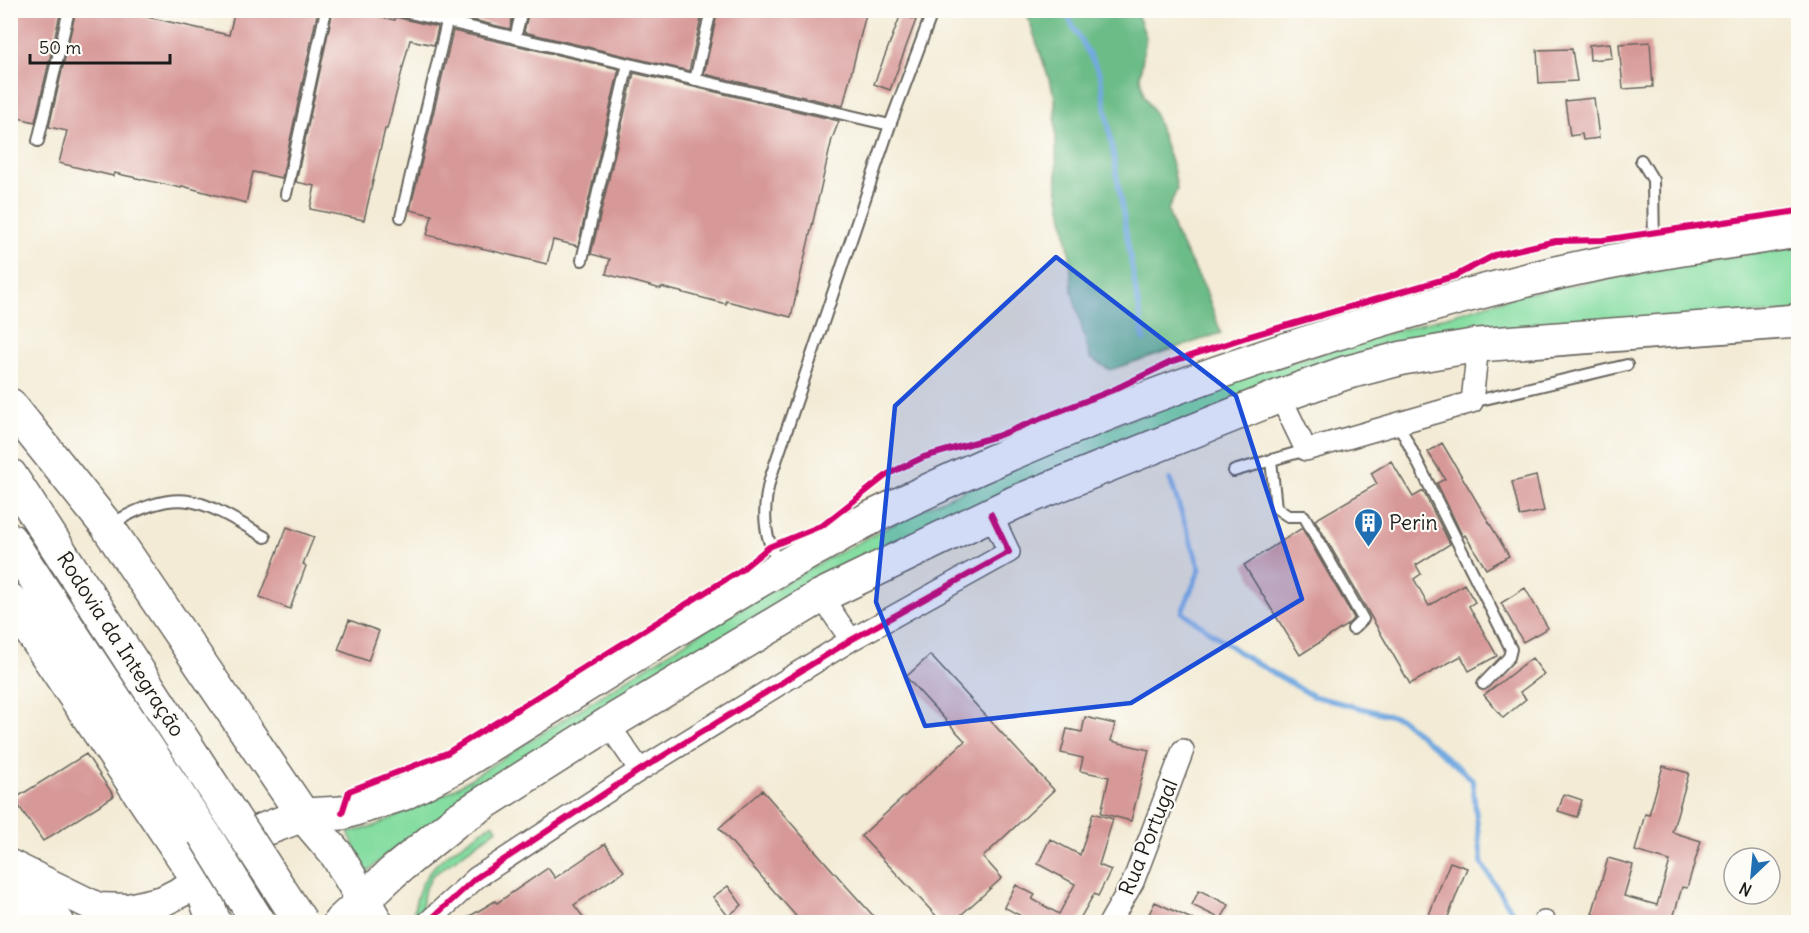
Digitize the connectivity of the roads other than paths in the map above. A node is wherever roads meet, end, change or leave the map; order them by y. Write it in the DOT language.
graph roads {
  1 [pos="69,10"];
  2 [pos="326,10"];
  3 [pos="397,10"];
  4 [pos="522,10"];
  5 [pos="711,10"];
  6 [pos="933,10"];
  7 [pos="447,22"];
  8 [pos="515,38"];
  9 [pos="628,64"];
  10 [pos="695,80"];
  11 [pos="890,124"];
  12 [pos="38,141"];
  13 [pos="1641,160"];
  14 [pos="286,194"];
  15 [pos="401,217"];
  16 [pos="1798,231"];
  17 [pos="1654,254"];
  18 [pos="582,260"];
  19 [pos="1798,321"];
  20 [pos="1478,345"];
  21 [pos="1627,365"];
  22 [pos="1280,396"];
  23 [pos="1472,402"];
  24 [pos="10,405"];
  25 [pos="1398,423"];
  26 [pos="1306,450"];
  27 [pos="1271,460"];
  28 [pos="1233,471"];
  29 [pos="10,475"];
  30 [pos="991,514"];
  31 [pos="107,526"];
  32 [pos="265,537"];
  33 [pos="10,540"];
  34 [pos="780,568"];
  35 [pos="822,596"];
  36 [pos="10,600"];
  37 [pos="1353,629"];
  38 [pos="851,640"];
  39 [pos="1483,684"];
  40 [pos="608,724"];
  41 [pos="1183,750"];
  42 [pos="640,770"];
  43 [pos="303,815"];
  44 [pos="10,866"];
  45 [pos="200,882"];
  46 [pos="10,897"];
  47 [pos="369,911"];
  48 [pos="59,922"];
  49 [pos="214,922"];
  50 [pos="258,922"];
  51 [pos="300,922"];
  52 [pos="340,922"];
  53 [pos="428,922"];
  54 [pos="1110,922"];
  1 -- 12 [label="lane"];
  2 -- 14 [label="lane"];
  3 -- 7 [label="lane"];
  4 -- 8 [label="lane"];
  5 -- 10 [label="lane"];
  6 -- 11 [label="lane"];
  7 -- 8 [label="lane"];
  7 -- 15 [label="lane"];
  8 -- 9 [label="lane"];
  9 -- 10 [label="lane"];
  9 -- 18 [label="lane"];
  10 -- 11 [label="lane"];
  11 -- 34 [label="lane"];
  13 -- 17 [label="lane"];
  16 -- 17 [label="highway"];
  17 -- 34 [label="highway"];
  19 -- 20 [label="highway"];
  20 -- 22 [label="highway"];
  20 -- 23 [label="street"];
  21 -- 23 [label="lane"];
  22 -- 26 [label="street"];
  22 -- 30 [label="highway"];
  23 -- 25 [label="street"];
  24 -- 31 [label="highway"];
  25 -- 26 [label="street"];
  25 -- 39 [label="lane"];
  26 -- 27 [label="lane"];
  27 -- 28 [label="lane"];
  27 -- 37 [label="lane"];
  29 -- 51 [label="highway, Rodovia da Integração, bridge"];
  30 -- 35 [label="highway"];
  30 -- 38 [label="street"];
  31 -- 32 [label="lane"];
  31 -- 43 [label="highway"];
  33 -- 50 [label="highway, Rodovia da Integração, bridge"];
  34 -- 43 [label="highway"];
  35 -- 38 [label="street"];
  35 -- 40 [label="highway"];
  36 -- 45 [label="highway"];
  38 -- 42 [label="street"];
  40 -- 42 [label="street"];
  40 -- 47 [label="highway"];
  41 -- 54 [label="street, Rua Portugal"];
  42 -- 53 [label="street"];
  43 -- 45 [label="highway"];
  43 -- 47 [label="highway"];
  44 -- 45 [label="main road"];
  45 -- 49 [label="highway"];
  46 -- 48 [label="main road"];
  47 -- 52 [label="highway"];
}
